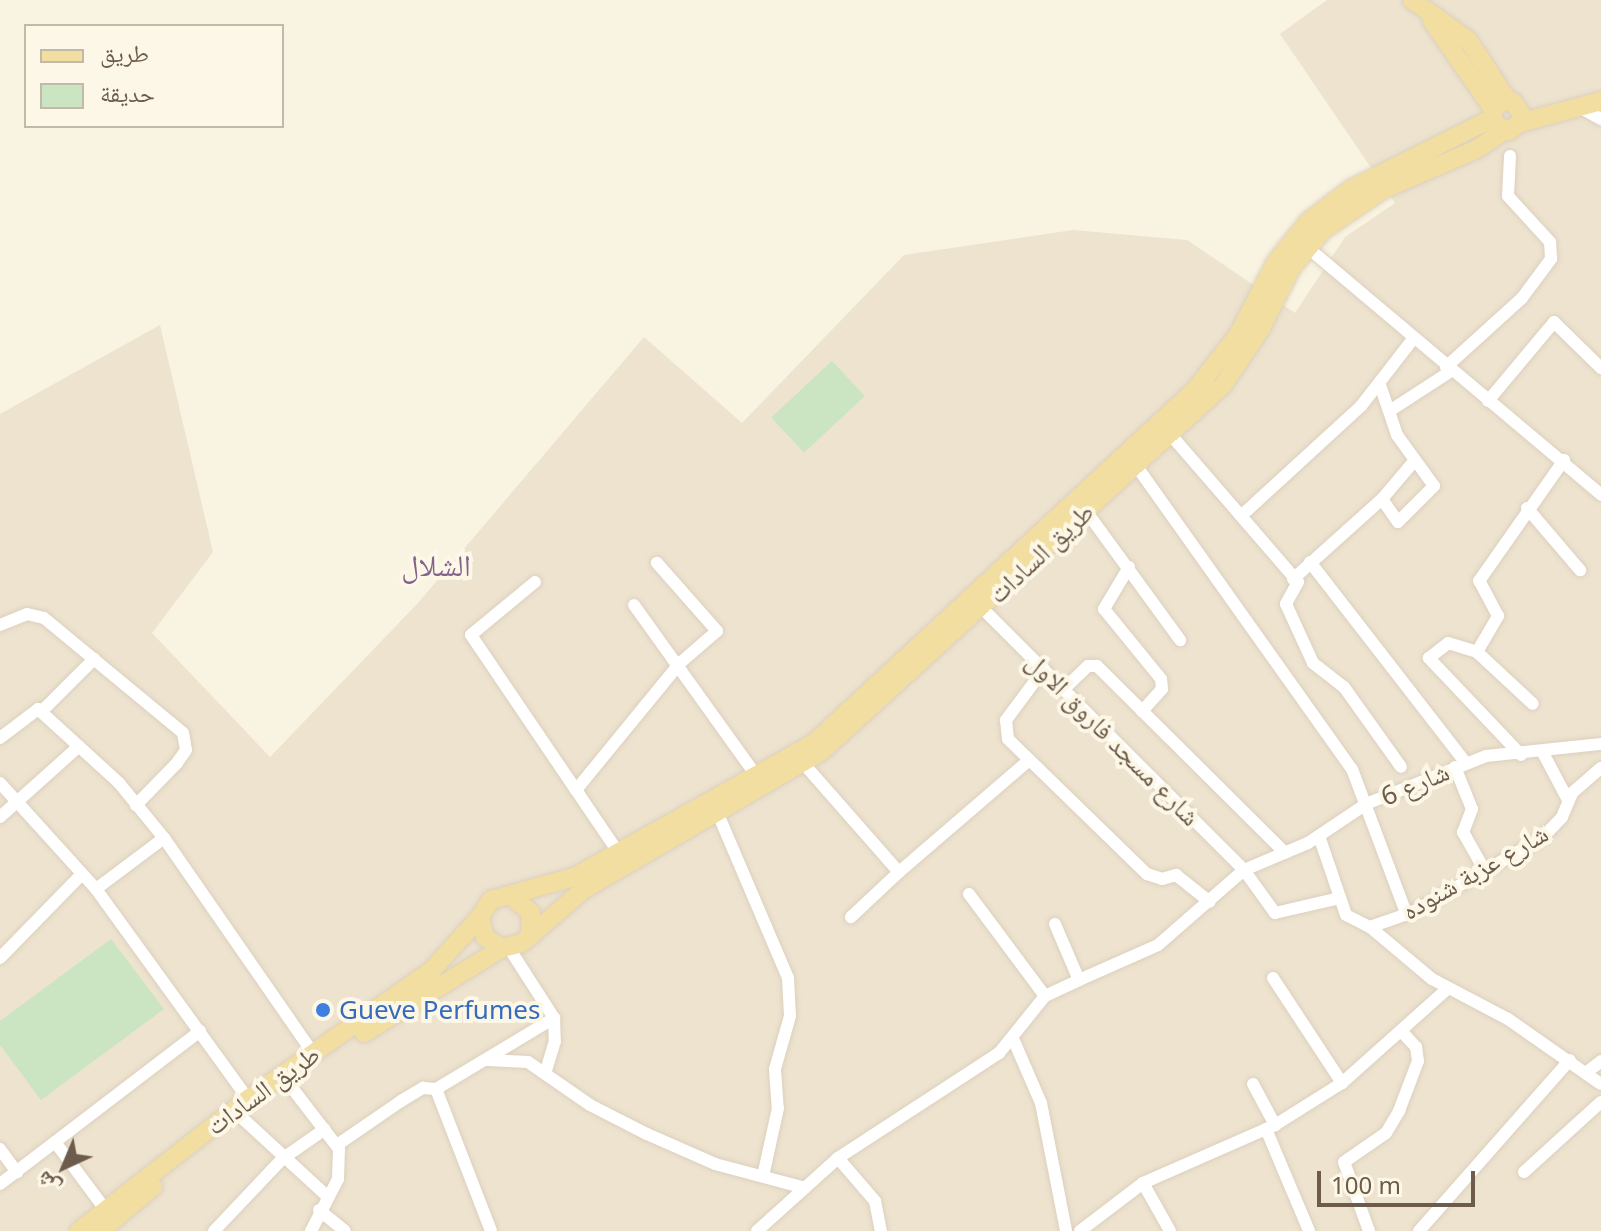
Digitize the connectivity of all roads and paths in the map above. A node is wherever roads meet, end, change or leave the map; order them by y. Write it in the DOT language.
graph roads {
  1 [pos="1411,0"];
  2 [pos="1474,85"];
  3 [pos="1601,101"];
  4 [pos="1578,107"];
  5 [pos="1503,116"];
  6 [pos="1601,119"];
  7 [pos="1458,134"];
  8 [pos="1510,156"];
  9 [pos="1307,247"];
  10 [pos="1413,339"];
  11 [pos="1600,365"];
  12 [pos="1449,369"];
  13 [pos="1380,385"];
  14 [pos="1488,401"];
  15 [pos="1391,410"];
  16 [pos="1170,434"];
  17 [pos="1415,460"];
  18 [pos="1564,460"];
  19 [pos="1135,464"];
  20 [pos="1601,495"];
  21 [pos="1382,499"];
  22 [pos="1527,508"];
  23 [pos="1086,511"];
  24 [pos="1241,516"];
  25 [pos="1310,562"];
  26 [pos="657,563"];
  27 [pos="1129,567"];
  28 [pos="1580,570"];
  29 [pos="1293,579"];
  30 [pos="535,582"];
  31 [pos="634,605"];
  32 [pos="982,608"];
  33 [pos="0,625"];
  34 [pos="1180,640"];
  35 [pos="1477,652"];
  36 [pos="94,659"];
  37 [pos="680,663"];
  38 [pos="1044,669"];
  39 [pos="1064,689"];
  40 [pos="1533,704"];
  41 [pos="42,711"];
  42 [pos="1142,711"];
  43 [pos="0,738"];
  44 [pos="1601,744"];
  45 [pos="79,746"];
  46 [pos="1542,751"];
  47 [pos="1521,755"];
  48 [pos="1028,761"];
  49 [pos="804,764"];
  50 [pos="1460,765"];
  51 [pos="1401,767"];
  52 [pos="1601,768"];
  53 [pos="758,778"];
  54 [pos="0,783"];
  55 [pos="576,790"];
  56 [pos="1568,800"];
  57 [pos="16,802"];
  58 [pos="1366,804"];
  59 [pos="136,805"];
  60 [pos="718,814"];
  61 [pos="0,817"];
  62 [pos="1319,836"];
  63 [pos="164,838"];
  64 [pos="618,852"];
  65 [pos="1285,853"];
  66 [pos="1244,870"];
  67 [pos="1485,871"];
  68 [pos="899,872"];
  69 [pos="82,874"];
  70 [pos="96,889"];
  71 [pos="969,894"];
  72 [pos="511,896"];
  73 [pos="1340,898"];
  74 [pos="1210,902"];
  75 [pos="1407,915"];
  76 [pos="480,917"];
  77 [pos="851,917"];
  78 [pos="1055,924"];
  79 [pos="1370,927"];
  80 [pos="530,933"];
  81 [pos="505,948"];
  82 [pos="0,958"];
  83 [pos="1273,978"];
  84 [pos="1079,980"];
  85 [pos="1447,989"];
  86 [pos="1045,996"];
  87 [pos="554,1018"];
  88 [pos="200,1031"];
  89 [pos="1403,1033"];
  90 [pos="1014,1041"];
  91 [pos="313,1053"];
  92 [pos="487,1060"];
  93 [pos="1570,1060"];
  94 [pos="1601,1061"];
  95 [pos="1587,1072"];
  96 [pos="545,1073"];
  97 [pos="1342,1083"];
  98 [pos="289,1084"];
  99 [pos="1253,1084"];
  100 [pos="1601,1084"];
  101 [pos="436,1089"];
  102 [pos="248,1099"];
  103 [pos="1601,1102"];
  104 [pos="241,1117"];
  105 [pos="1271,1127"];
  106 [pos="325,1129"];
  107 [pos="55,1142"];
  108 [pos="337,1145"];
  109 [pos="0,1149"];
  110 [pos="838,1158"];
  111 [pos="282,1159"];
  112 [pos="17,1172"];
  113 [pos="1524,1172"];
  114 [pos="763,1176"];
  115 [pos="1143,1183"];
  116 [pos="0,1184"];
  117 [pos="805,1188"];
  118 [pos="328,1197"];
  119 [pos="105,1209"];
  120 [pos="319,1210"];
  121 [pos="79,1231"];
  122 [pos="100,1231"];
  123 [pos="214,1231"];
  124 [pos="311,1231"];
  125 [pos="345,1231"];
  126 [pos="491,1231"];
  127 [pos="757,1231"];
  128 [pos="881,1231"];
  129 [pos="1066,1231"];
  130 [pos="1080,1231"];
  131 [pos="1170,1231"];
  132 [pos="1309,1231"];
  133 [pos="1369,1231"];
  134 [pos="1419,1231"];
  1 -- 2 [label="main road"];
  1 -- 5 [label="main road"];
  2 -- 5 [label="main road"];
  2 -- 7 [label="main road"];
  3 -- 4 [label="main road"];
  4 -- 5 [label="main road"];
  4 -- 6 [label="street"];
  5 -- 7 [label="main road, طريق السادات"];
  5 -- 9 [label="main road, طريق السادات"];
  7 -- 53 [label="main road, طريق السادات"];
  8 -- 12 [label="street"];
  9 -- 10 [label="street"];
  9 -- 16 [label="main road, طريق السادات"];
  10 -- 12 [label="street"];
  10 -- 13 [label="street"];
  11 -- 14 [label="street"];
  12 -- 14 [label="street"];
  12 -- 15 [label="street"];
  13 -- 15 [label="street"];
  13 -- 24 [label="street"];
  14 -- 18 [label="street"];
  15 -- 17 [label="street"];
  16 -- 19 [label="main road, طريق السادات"];
  16 -- 24 [label="street"];
  17 -- 21 [label="street"];
  17 -- 21 [label="street"];
  18 -- 20 [label="street"];
  18 -- 22 [label="street"];
  19 -- 23 [label="main road, طريق السادات"];
  19 -- 58 [label="street"];
  21 -- 25 [label="street"];
  22 -- 28 [label="street"];
  22 -- 35 [label="street"];
  23 -- 27 [label="street"];
  23 -- 32 [label="main road, طريق السادات"];
  24 -- 29 [label="street"];
  25 -- 29 [label="street"];
  25 -- 50 [label="street"];
  26 -- 37 [label="street"];
  27 -- 34 [label="street"];
  27 -- 42 [label="street"];
  29 -- 51 [label="street"];
  30 -- 55 [label="street"];
  31 -- 37 [label="street"];
  32 -- 38 [label="street, شارع مسجد فاروق الاول"];
  32 -- 49 [label="main road, طريق السادات"];
  33 -- 36 [label="street"];
  35 -- 40 [label="street"];
  35 -- 47 [label="street"];
  36 -- 41 [label="street"];
  36 -- 59 [label="street"];
  37 -- 53 [label="street"];
  37 -- 55 [label="street"];
  38 -- 39 [label="street, شارع مسجد فاروق الاول"];
  38 -- 48 [label="street"];
  39 -- 42 [label="street"];
  39 -- 66 [label="street, شارع مسجد فاروق الاول"];
  41 -- 43 [label="street"];
  41 -- 45 [label="street"];
  42 -- 65 [label="street"];
  44 -- 46 [label="street, شارع 6"];
  45 -- 57 [label="street"];
  45 -- 59 [label="street"];
  46 -- 47 [label="street, شارع 6"];
  46 -- 56 [label="street"];
  47 -- 50 [label="street, شارع 6"];
  48 -- 68 [label="street"];
  48 -- 74 [label="street"];
  49 -- 60 [label="main road, طريق السادات"];
  49 -- 68 [label="street"];
  50 -- 58 [label="street, شارع 6"];
  50 -- 67 [label="street"];
  52 -- 56 [label="street, شارع عزبة شنوده"];
  53 -- 64 [label="main road, طريق السادات"];
  54 -- 57 [label="street"];
  55 -- 64 [label="street"];
  56 -- 67 [label="street, شارع عزبة شنوده"];
  57 -- 61 [label="street"];
  57 -- 69 [label="street"];
  58 -- 62 [label="street, شارع 6"];
  58 -- 75 [label="street"];
  59 -- 63 [label="street"];
  60 -- 80 [label="main road, طريق السادات"];
  60 -- 114 [label="street"];
  62 -- 65 [label="street, شارع 6"];
  62 -- 73 [label="street"];
  63 -- 70 [label="street"];
  63 -- 91 [label="street"];
  64 -- 72 [label="main road, طريق السادات"];
  65 -- 66 [label="street, شارع 6"];
  66 -- 73 [label="street, شارع مسجد فاروق الاول"];
  66 -- 74 [label="street"];
  67 -- 75 [label="street, شارع عزبة شنوده"];
  68 -- 77 [label="street"];
  69 -- 70 [label="street"];
  69 -- 82 [label="street"];
  70 -- 88 [label="street"];
  71 -- 86 [label="street"];
  72 -- 76 [label="main road"];
  72 -- 80 [label="main road"];
  73 -- 79 [label="street"];
  74 -- 84 [label="street"];
  75 -- 79 [label="street, شارع عزبة شنوده"];
  76 -- 81 [label="main road"];
  76 -- 91 [label="main road, طريق السادات"];
  78 -- 84 [label="street"];
  79 -- 85 [label="street"];
  80 -- 81 [label="main road"];
  81 -- 87 [label="street"];
  81 -- 98 [label="main road, طريق السادات"];
  83 -- 97 [label="street"];
  84 -- 86 [label="street"];
  85 -- 89 [label="street"];
  85 -- 93 [label="street"];
  86 -- 90 [label="street"];
  87 -- 92 [label="street"];
  87 -- 96 [label="street"];
  88 -- 102 [label="street"];
  88 -- 107 [label="street"];
  89 -- 97 [label="street"];
  89 -- 133 [label="street"];
  90 -- 110 [label="street"];
  90 -- 129 [label="street"];
  91 -- 102 [label="main road, طريق السادات"];
  92 -- 96 [label="street"];
  92 -- 101 [label="street"];
  93 -- 95 [label="street"];
  93 -- 134 [label="street"];
  94 -- 95 [label="street"];
  95 -- 100 [label="street"];
  96 -- 114 [label="street"];
  97 -- 105 [label="street"];
  98 -- 104 [label="main road, طريق السادات"];
  98 -- 106 [label="street"];
  99 -- 105 [label="street"];
  101 -- 108 [label="street"];
  101 -- 126 [label="street"];
  102 -- 119 [label="main road, طريق السادات"];
  103 -- 113 [label="street"];
  104 -- 111 [label="street"];
  104 -- 122 [label="main road, طريق السادات"];
  105 -- 115 [label="street"];
  105 -- 132 [label="street"];
  106 -- 108 [label="street"];
  106 -- 111 [label="street"];
  107 -- 112 [label="street"];
  107 -- 119 [label="street"];
  108 -- 118 [label="street"];
  109 -- 112 [label="street"];
  110 -- 117 [label="street"];
  110 -- 128 [label="street"];
  111 -- 118 [label="street"];
  111 -- 123 [label="street"];
  112 -- 116 [label="street"];
  114 -- 117 [label="street"];
  115 -- 130 [label="street"];
  115 -- 131 [label="street"];
  117 -- 127 [label="street"];
  118 -- 120 [label="street"];
  119 -- 121 [label="main road, طريق السادات"];
  120 -- 124 [label="street"];
  120 -- 125 [label="street"];
}
